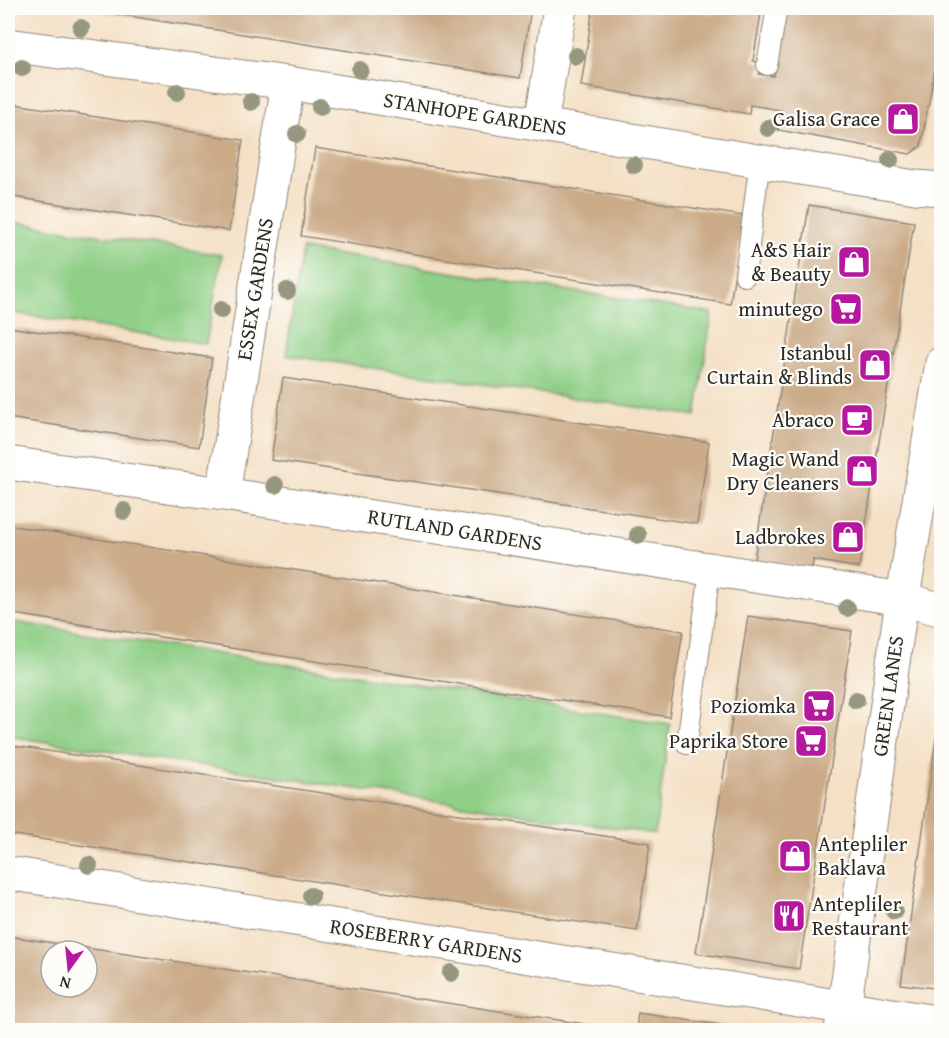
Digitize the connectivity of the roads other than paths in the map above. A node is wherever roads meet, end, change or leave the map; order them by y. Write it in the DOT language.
graph roads {
  1 [pos="560,8"];
  2 [pos="777,8"];
  3 [pos="8,45"];
  4 [pos="767,65"];
  5 [pos="288,83"];
  6 [pos="541,124"];
  7 [pos="760,160"];
  8 [pos="942,189"];
  9 [pos="746,276"];
  10 [pos="942,363"];
  11 [pos="8,463"];
  12 [pos="223,494"];
  13 [pos="710,570"];
  14 [pos="903,599"];
  15 [pos="942,610"];
  16 [pos="687,744"];
  17 [pos="8,873"];
  18 [pos="843,1019"];
  19 [pos="942,1023"];
  1 -- 6 [label="street"];
  2 -- 4 [label="lane"];
  3 -- 5 [label="street, STANHOPE GARDENS"];
  5 -- 6 [label="street, STANHOPE GARDENS"];
  5 -- 12 [label="street, ESSEX GARDENS"];
  6 -- 7 [label="street, STANHOPE GARDENS"];
  7 -- 8 [label="street, STANHOPE GARDENS"];
  7 -- 9 [label="lane"];
  10 -- 14 [label="street, GREEN LANES"];
  11 -- 12 [label="street, RUTLAND GARDENS"];
  12 -- 13 [label="street, RUTLAND GARDENS"];
  13 -- 14 [label="street, RUTLAND GARDENS"];
  13 -- 16 [label="lane"];
  14 -- 15 [label="street, RUTLAND GARDENS"];
  14 -- 18 [label="street, GREEN LANES"];
  17 -- 18 [label="street, ROSEBERRY GARDENS"];
  18 -- 19 [label="street, ROSEBERRY GARDENS"];
}
